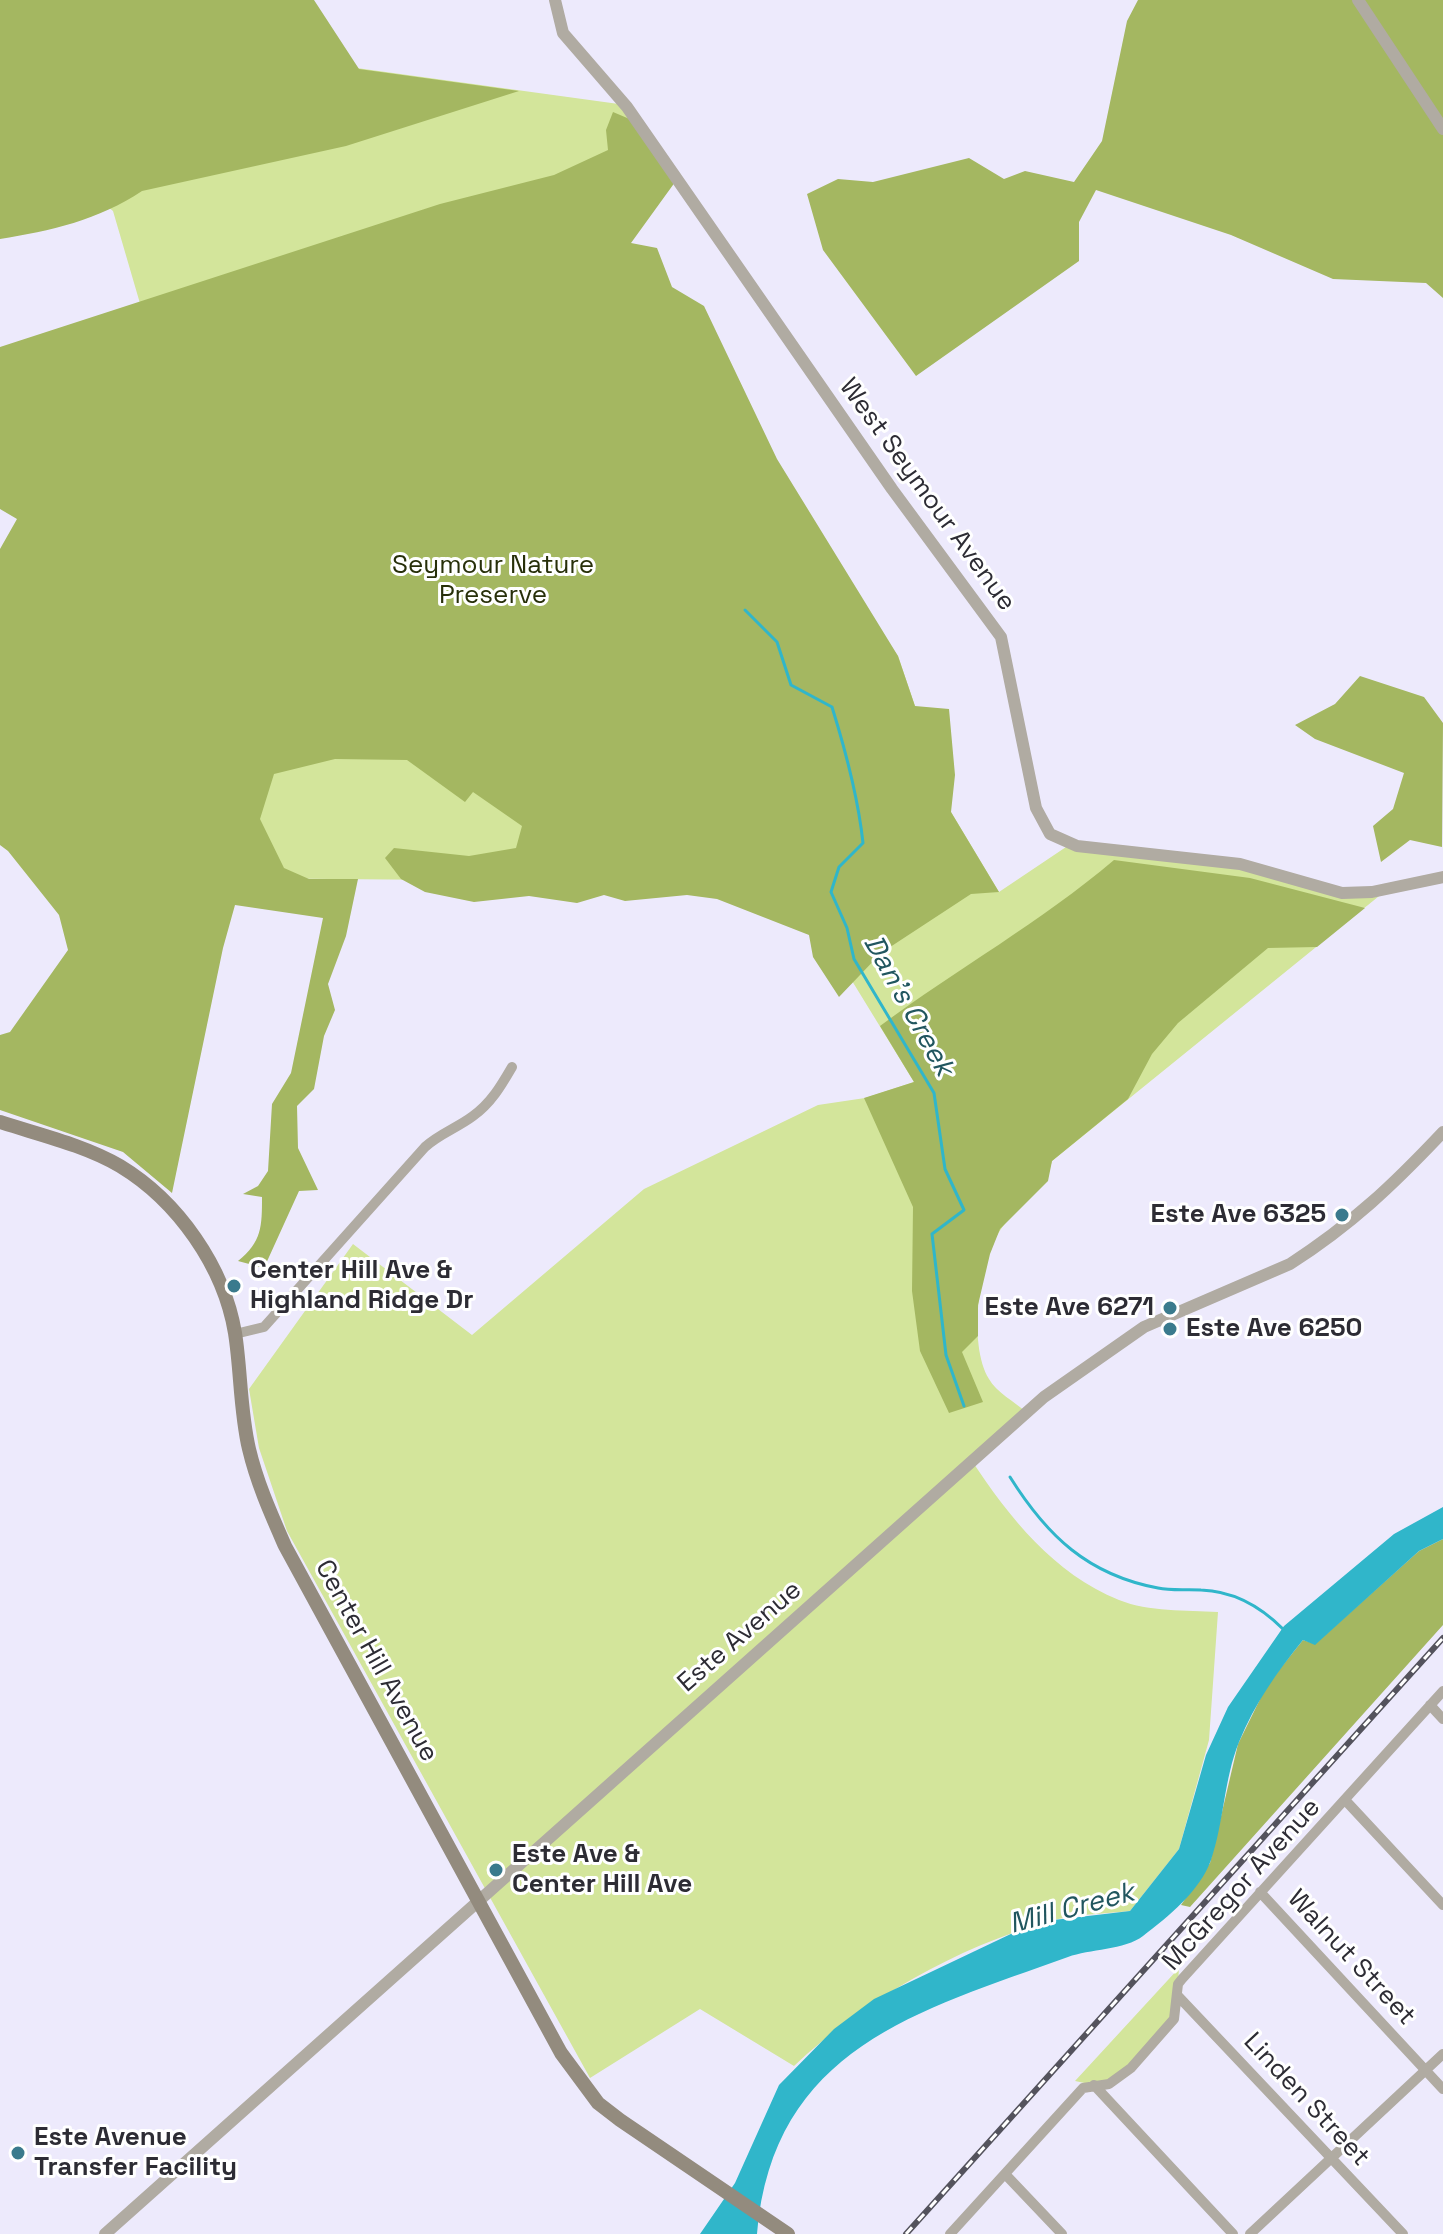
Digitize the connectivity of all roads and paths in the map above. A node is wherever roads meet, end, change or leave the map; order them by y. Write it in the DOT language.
graph roads {
  1 [pos="555,0"];
  2 [pos="1358,0"];
  3 [pos="1443,129"];
  4 [pos="1443,877"];
  5 [pos="512,1067"];
  6 [pos="0,1122"];
  7 [pos="1443,1132"];
  8 [pos="235,1334"];
  9 [pos="1443,1691"];
  10 [pos="1430,1705"];
  11 [pos="1443,1719"];
  12 [pos="1346,1801"];
  13 [pos="1260,1892"];
  14 [pos="479,1898"];
  15 [pos="1443,1905"];
  16 [pos="1177,1995"];
  17 [pos="1443,2054"];
  18 [pos="1425,2070"];
  19 [pos="1094,2085"];
  20 [pos="1443,2089"];
  21 [pos="1331,2158"];
  22 [pos="1005,2174"];
  23 [pos="105,2234"];
  24 [pos="788,2234"];
  25 [pos="950,2234"];
  26 [pos="1062,2234"];
  27 [pos="1233,2234"];
  28 [pos="1250,2234"];
  29 [pos="1403,2234"];
  1 -- 4 [label="street, West Seymour Avenue"];
  2 -- 3 [label="street"];
  5 -- 8 [label="street"];
  6 -- 8 [label="main road, Center Hill Avenue"];
  7 -- 14 [label="street, Este Avenue"];
  8 -- 14 [label="main road, Center Hill Avenue"];
  9 -- 10 [label="street, McGregor Avenue"];
  10 -- 11 [label="street"];
  10 -- 12 [label="street, McGregor Avenue"];
  12 -- 13 [label="street, McGregor Avenue"];
  12 -- 15 [label="street"];
  13 -- 16 [label="street, McGregor Avenue"];
  13 -- 18 [label="street, Walnut Street"];
  14 -- 23 [label="street, Este Avenue"];
  14 -- 24 [label="main road, Center Hill Avenue"];
  16 -- 19 [label="street, McGregor Avenue"];
  16 -- 21 [label="street, Linden Street"];
  17 -- 18 [label="street"];
  18 -- 20 [label="street, Walnut Street"];
  18 -- 21 [label="street"];
  19 -- 22 [label="street, McGregor Avenue"];
  19 -- 27 [label="street"];
  21 -- 28 [label="street"];
  21 -- 29 [label="street, Linden Street"];
  22 -- 25 [label="street, McGregor Avenue"];
  22 -- 26 [label="street"];
}
